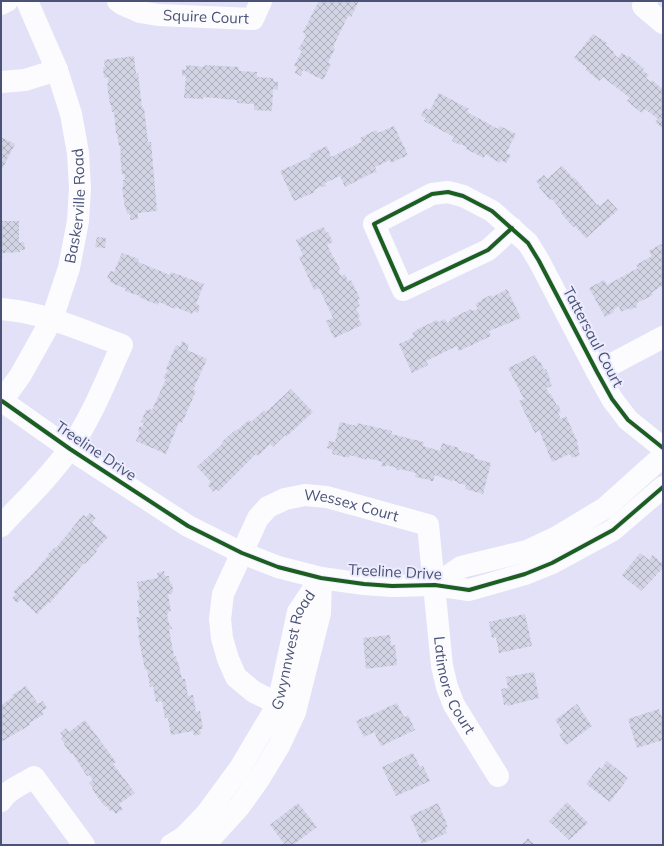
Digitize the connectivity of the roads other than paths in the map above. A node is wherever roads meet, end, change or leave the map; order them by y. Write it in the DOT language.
graph roads {
  1 [pos="7,1"];
  2 [pos="27,1"];
  3 [pos="118,1"];
  4 [pos="261,1"];
  5 [pos="647,1"];
  6 [pos="1,4"];
  7 [pos="663,23"];
  8 [pos="57,70"];
  9 [pos="1,82"];
  10 [pos="512,228"];
  11 [pos="1,309"];
  12 [pos="52,319"];
  13 [pos="663,337"];
  14 [pos="597,372"];
  15 [pos="2,402"];
  16 [pos="663,448"];
  17 [pos="70,449"];
  18 [pos="663,456"];
  19 [pos="663,486"];
  20 [pos="1,526"];
  21 [pos="242,553"];
  22 [pos="321,578"];
  23 [pos="435,584"];
  24 [pos="286,708"];
  25 [pos="498,776"];
  26 [pos="1,801"];
  27 [pos="204,839"];
  28 [pos="84,845"];
  29 [pos="171,845"];
  1 -- 6 [label="street"];
  2 -- 8 [label="street, Baskerville Road"];
  3 -- 4 [label="street, Squire Court"];
  5 -- 7 [label="street"];
  8 -- 9 [label="street"];
  8 -- 12 [label="street, Baskerville Road"];
  10 -- 10 [label="street, Tattersaul Court"];
  10 -- 14 [label="street, Tattersaul Court"];
  11 -- 12 [label="street"];
  12 -- 15 [label="street, Baskerville Road"];
  12 -- 17 [label="street"];
  13 -- 14 [label="street"];
  14 -- 16 [label="street, Tattersaul Court"];
  15 -- 17 [label="street, Treeline Drive"];
  17 -- 20 [label="street"];
  17 -- 21 [label="street, Treeline Drive"];
  18 -- 23 [label="street, Treeline Drive"];
  19 -- 23 [label="street, Treeline Drive"];
  21 -- 22 [label="street, Treeline Drive"];
  21 -- 23 [label="street, Wessex Court"];
  21 -- 24 [label="street"];
  22 -- 23 [label="street, Treeline Drive"];
  22 -- 24 [label="street, Gwynnwest Road"];
  23 -- 25 [label="street, Latimore Court"];
  24 -- 27 [label="street, Gwynnwest Road"];
  26 -- 28 [label="street"];
  27 -- 29 [label="street, Gwynnwest Road"];
}
